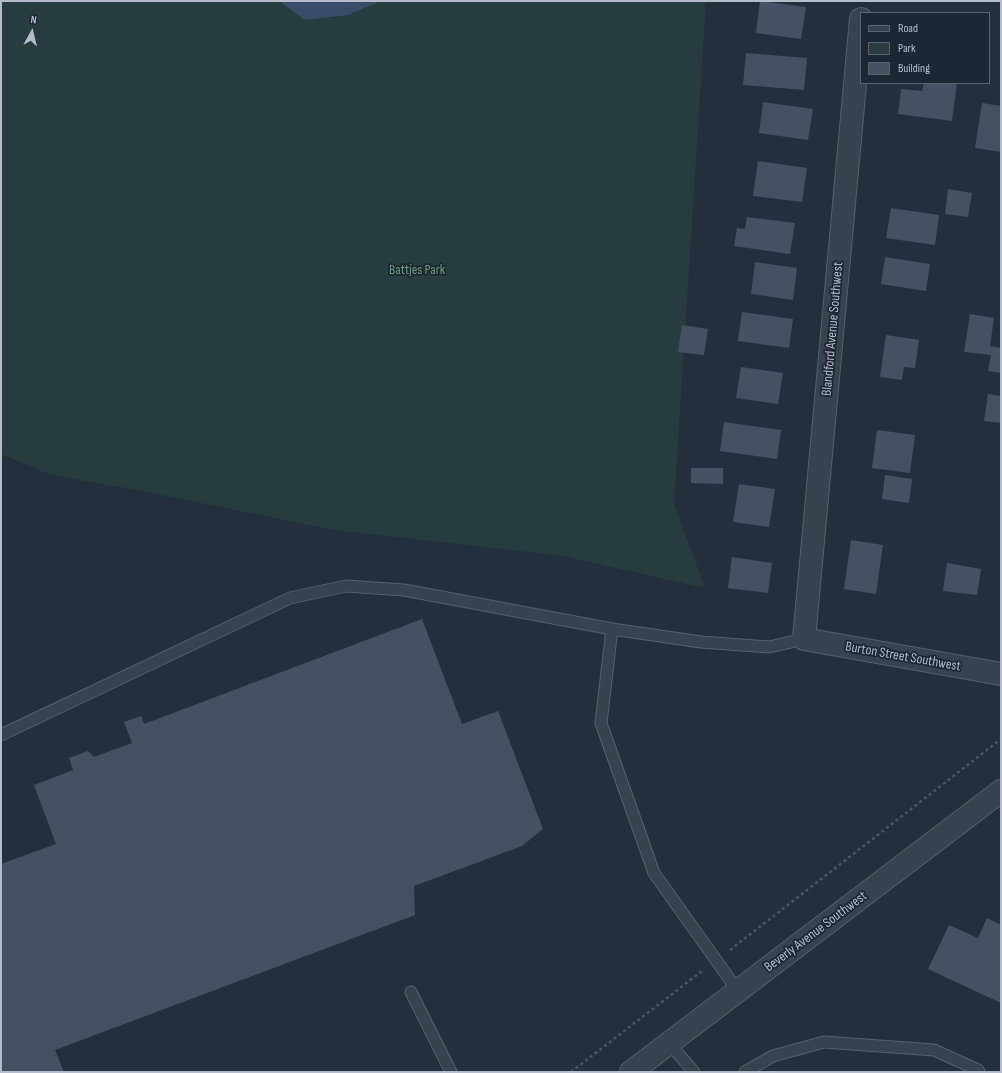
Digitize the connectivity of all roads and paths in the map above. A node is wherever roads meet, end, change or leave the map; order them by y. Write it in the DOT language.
graph roads {
  1 [pos="863,1"];
  2 [pos="862,12"];
  3 [pos="860,30"];
  4 [pos="612,629"];
  5 [pos="804,639"];
  6 [pos="1001,674"];
  7 [pos="1,735"];
  8 [pos="1001,739"];
  9 [pos="1001,791"];
  10 [pos="716,960"];
  11 [pos="738,991"];
  12 [pos="411,992"];
  13 [pos="669,1043"];
  14 [pos="451,1072"];
  15 [pos="571,1072"];
  16 [pos="631,1072"];
  17 [pos="694,1072"];
  18 [pos="745,1072"];
  19 [pos="979,1072"];
  1 -- 2 [label="street"];
  3 -- 5 [label="street, Blandford Avenue Southwest"];
  4 -- 5 [label="lane"];
  4 -- 7 [label="lane"];
  4 -- 10 [label="lane"];
  5 -- 6 [label="street, Burton Street Southwest"];
  8 -- 10 [label="path"];
  9 -- 11 [label="street, Beverly Avenue Southwest"];
  10 -- 11 [label="lane"];
  10 -- 15 [label="path"];
  11 -- 13 [label="street, Beverly Avenue Southwest"];
  12 -- 14 [label="lane"];
  13 -- 16 [label="street, Beverly Avenue Southwest"];
  13 -- 17 [label="lane"];
  18 -- 19 [label="lane"];
}
